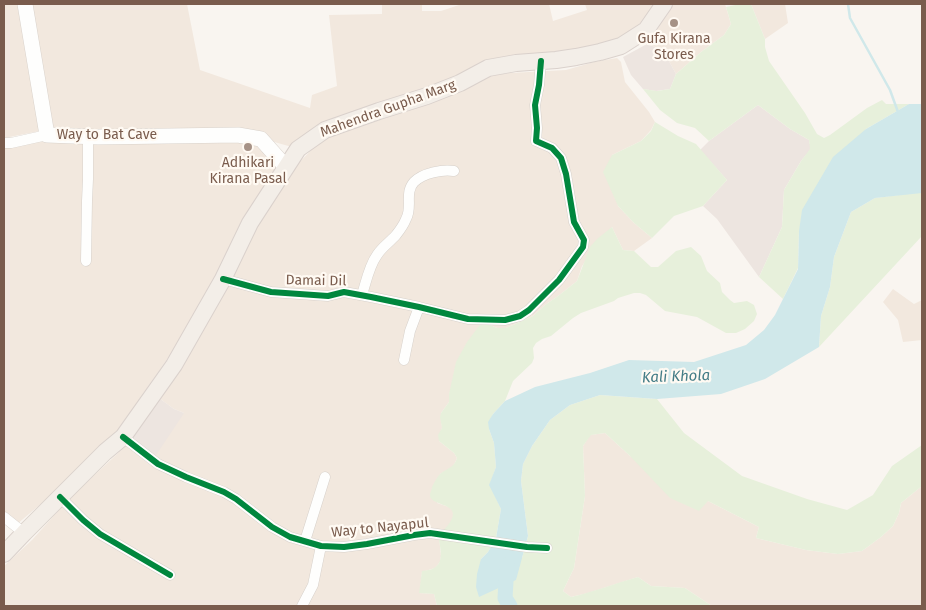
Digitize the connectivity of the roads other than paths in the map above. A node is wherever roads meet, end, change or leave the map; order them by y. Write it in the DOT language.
graph roads {
  1 [pos="25,4"];
  2 [pos="664,4"];
  3 [pos="541,62"];
  4 [pos="47,135"];
  5 [pos="88,137"];
  6 [pos="261,139"];
  7 [pos="4,143"];
  8 [pos="298,149"];
  9 [pos="286,167"];
  10 [pos="454,171"];
  11 [pos="86,261"];
  12 [pos="223,279"];
  13 [pos="362,295"];
  14 [pos="419,307"];
  15 [pos="404,360"];
  16 [pos="123,437"];
  17 [pos="325,477"];
  18 [pos="60,497"];
  19 [pos="4,517"];
  20 [pos="24,533"];
  21 [pos="304,541"];
  22 [pos="322,546"];
  23 [pos="547,548"];
  24 [pos="4,554"];
  25 [pos="170,575"];
  26 [pos="302,606"];
  1 -- 4 [label="main road, Way to Bat Cave"];
  2 -- 3 [label="main road, Mahendra Gupha Marg"];
  3 -- 8 [label="main road, Mahendra Gupha Marg"];
  3 -- 14 [label="street, Damai Dil"];
  4 -- 5 [label="main road, Way to Bat Cave"];
  4 -- 7 [label="street"];
  5 -- 6 [label="main road, Way to Bat Cave"];
  5 -- 11 [label="street"];
  6 -- 8 [label="main road, Way to Bat Cave"];
  6 -- 9 [label="main road"];
  8 -- 9 [label="main road, Mahendra Gupha Marg"];
  9 -- 12 [label="main road, Mahendra Gupha Marg"];
  10 -- 13 [label="street"];
  12 -- 13 [label="street, Damai Dil"];
  12 -- 16 [label="main road, Mahendra Gupha Marg"];
  13 -- 14 [label="street, Damai Dil"];
  14 -- 15 [label="street"];
  16 -- 18 [label="main road, Mahendra Gupha Marg"];
  16 -- 21 [label="street, Way to Nayapul"];
  17 -- 21 [label="street"];
  18 -- 20 [label="main road, Mahendra Gupha Marg"];
  18 -- 25 [label="street"];
  19 -- 20 [label="street"];
  20 -- 24 [label="main road, Mahendra Gupha Marg"];
  21 -- 22 [label="street, Way to Nayapul"];
  22 -- 23 [label="street, Way to Nayapul"];
  22 -- 26 [label="street"];
}
